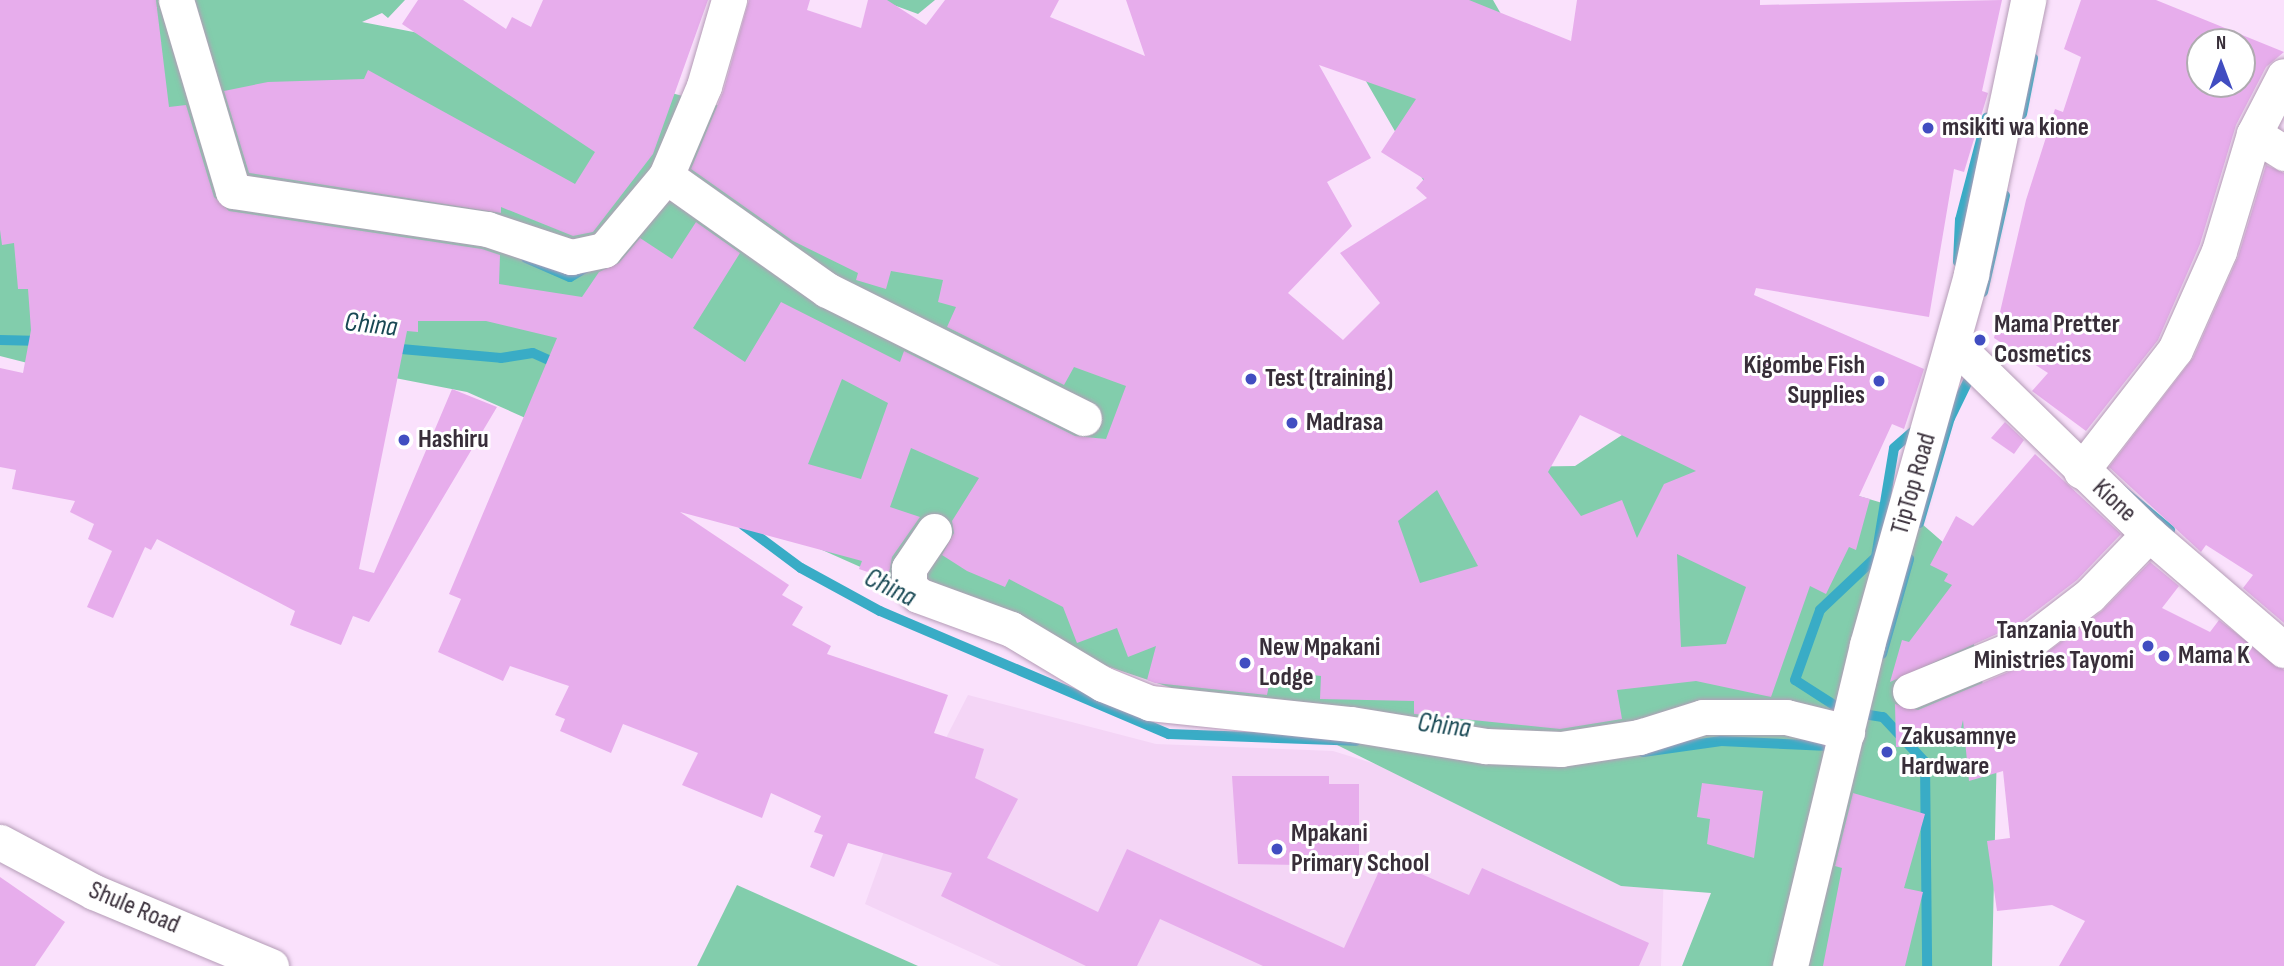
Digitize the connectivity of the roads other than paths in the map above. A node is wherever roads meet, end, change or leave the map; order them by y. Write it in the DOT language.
graph roads {
  1 [pos="176,0"];
  2 [pos="729,0"];
  3 [pos="2028,0"];
  4 [pos="2284,76"];
  5 [pos="2255,134"];
  6 [pos="2284,153"];
  7 [pos="666,176"];
  8 [pos="1953,343"];
  9 [pos="1084,418"];
  10 [pos="2081,471"];
  11 [pos="934,531"];
  12 [pos="2149,534"];
  13 [pos="2284,650"];
  14 [pos="1910,691"];
  15 [pos="1847,732"];
  16 [pos="0,842"];
  17 [pos="271,966"];
  18 [pos="1790,966"];
  1 -- 7 [label="street"];
  2 -- 7 [label="street"];
  3 -- 8 [label="street, TipTop Road"];
  4 -- 5 [label="street"];
  5 -- 6 [label="street"];
  5 -- 10 [label="street"];
  7 -- 9 [label="street"];
  8 -- 10 [label="street, Kione"];
  8 -- 15 [label="street, TipTop Road"];
  10 -- 12 [label="street, Kione"];
  11 -- 15 [label="street"];
  12 -- 13 [label="street, Kione"];
  12 -- 14 [label="street"];
  15 -- 18 [label="street, TipTop Road"];
  16 -- 17 [label="street, Shule Road"];
}
